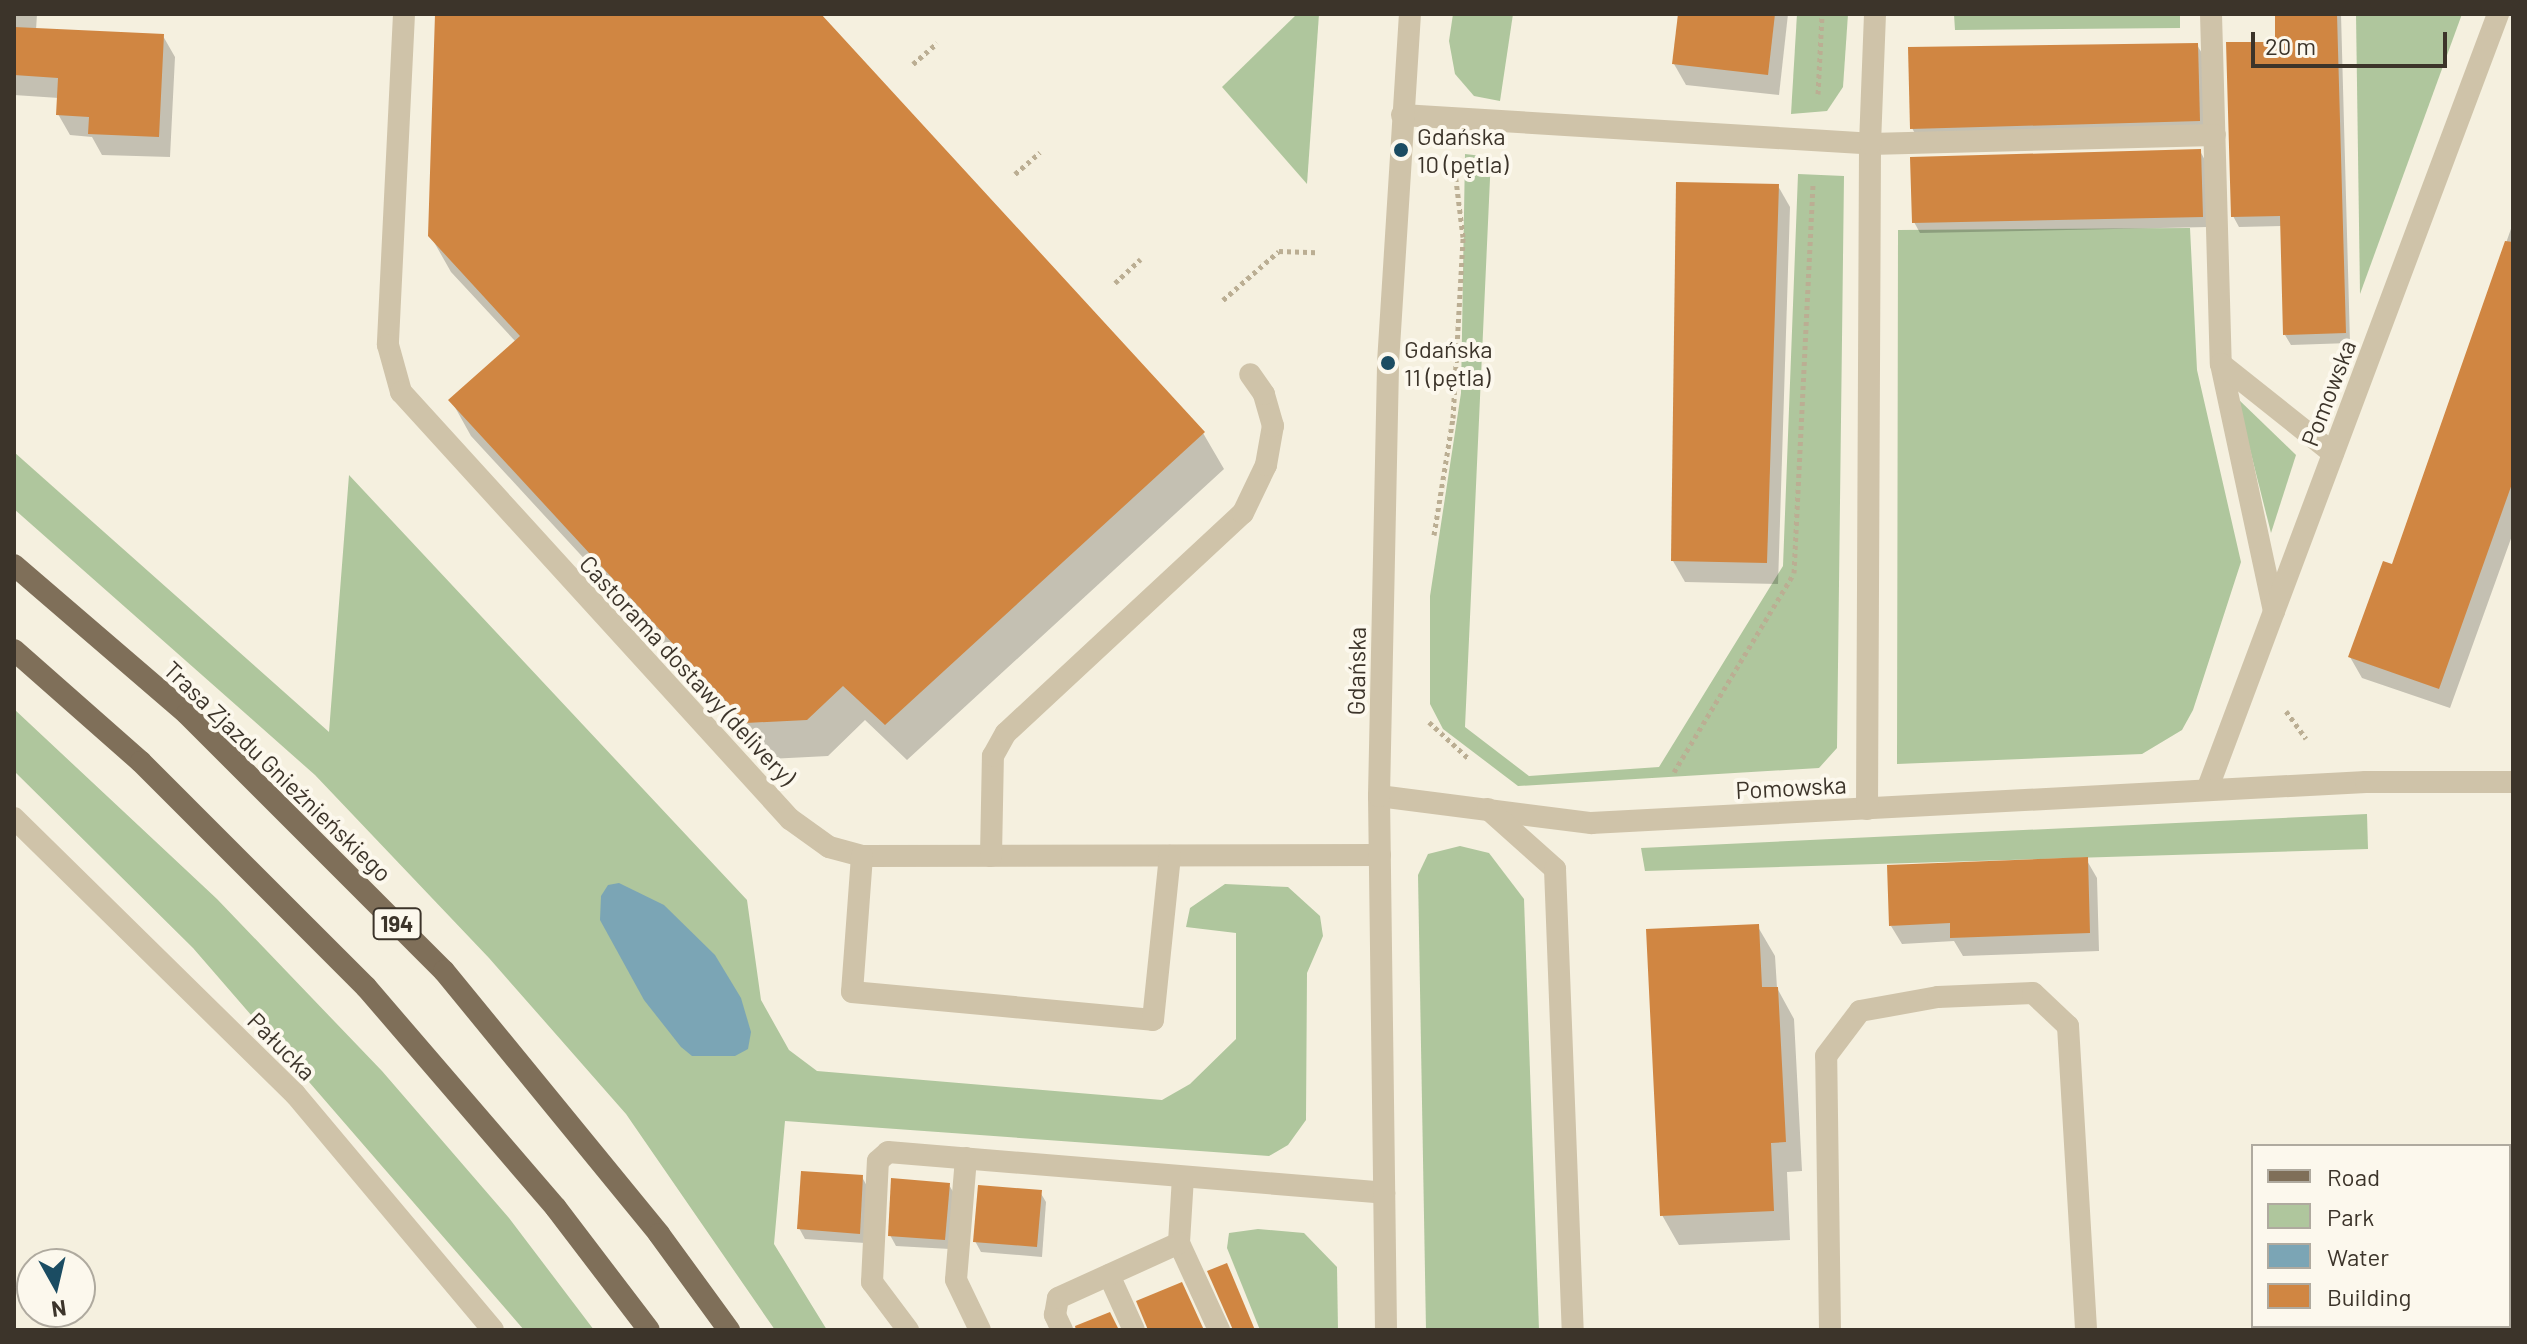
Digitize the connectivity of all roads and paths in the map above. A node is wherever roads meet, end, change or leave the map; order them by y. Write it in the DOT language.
graph roads {
  1 [pos="404,14"];
  2 [pos="1410,14"];
  3 [pos="1822,14"];
  4 [pos="1875,14"];
  5 [pos="2211,14"];
  6 [pos="2498,14"];
  7 [pos="937,43"];
  8 [pos="913,64"];
  9 [pos="1402,115"];
  10 [pos="2215,135"];
  11 [pos="1815,140"];
  12 [pos="1870,144"];
  13 [pos="1040,152"];
  14 [pos="1458,154"];
  15 [pos="1015,174"];
  16 [pos="1316,252"];
  17 [pos="1141,259"];
  18 [pos="1115,283"];
  19 [pos="1223,300"];
  20 [pos="2221,364"];
  21 [pos="1250,374"];
  22 [pos="2333,453"];
  23 [pos="1431,552"];
  24 [pos="14,565"];
  25 [pos="2274,611"];
  26 [pos="14,650"];
  27 [pos="2239,704"];
  28 [pos="2281,704"];
  29 [pos="2287,713"];
  30 [pos="1424,714"];
  31 [pos="2315,750"];
  32 [pos="1470,760"];
  33 [pos="2513,782"];
  34 [pos="2207,790"];
  35 [pos="1379,796"];
  36 [pos="1488,809"];
  37 [pos="1867,809"];
  38 [pos="14,818"];
  39 [pos="1644,820"];
  40 [pos="1380,855"];
  41 [pos="862,856"];
  42 [pos="991,856"];
  43 [pos="1170,856"];
  44 [pos="966,1158"];
  45 [pos="1183,1177"];
  46 [pos="1384,1193"];
  47 [pos="1179,1243"];
  48 [pos="1109,1275"];
  49 [pos="493,1330"];
  50 [pos="649,1330"];
  51 [pos="729,1330"];
  52 [pos="908,1330"];
  53 [pos="980,1330"];
  54 [pos="1062,1330"];
  55 [pos="1134,1330"];
  56 [pos="1219,1330"];
  57 [pos="1386,1330"];
  58 [pos="1573,1330"];
  59 [pos="1830,1330"];
  60 [pos="2086,1330"];
  1 -- 41 [label="street, Castorama dostawy (delivery)"];
  2 -- 9 [label="street, Gdańska"];
  3 -- 11 [label="path"];
  4 -- 12 [label="street"];
  5 -- 10 [label="street"];
  6 -- 22 [label="street, Pomowska"];
  7 -- 8 [label="path"];
  9 -- 11 [label="street"];
  9 -- 35 [label="street, Gdańska"];
  10 -- 12 [label="street"];
  10 -- 20 [label="street"];
  11 -- 12 [label="street"];
  11 -- 39 [label="path"];
  12 -- 37 [label="street"];
  13 -- 15 [label="path"];
  14 -- 23 [label="path"];
  16 -- 19 [label="path"];
  17 -- 18 [label="path"];
  20 -- 22 [label="street"];
  20 -- 25 [label="street"];
  21 -- 42 [label="street"];
  22 -- 25 [label="street, Pomowska"];
  24 -- 51 [label="main road, Trasa Zjazdu Gnieźnieńskiego / 194"];
  25 -- 27 [label="street, Pomowska"];
  26 -- 50 [label="main road, 194"];
  27 -- 29 [label="path"];
  27 -- 34 [label="street, Pomowska"];
  28 -- 29 [label="path"];
  29 -- 31 [label="path"];
  30 -- 32 [label="path"];
  33 -- 34 [label="street, Pomowska"];
  34 -- 37 [label="street, Pomowska"];
  35 -- 36 [label="street, Pomowska"];
  35 -- 40 [label="street, Gdańska"];
  36 -- 39 [label="street, Pomowska"];
  36 -- 58 [label="street"];
  37 -- 39 [label="street, Pomowska"];
  38 -- 49 [label="street, Pałucka"];
  40 -- 43 [label="street, Castorama dostawy (delivery)"];
  40 -- 46 [label="street, Gdańska"];
  41 -- 42 [label="street, Castorama dostawy (delivery)"];
  41 -- 43 [label="street"];
  42 -- 43 [label="street, Castorama dostawy (delivery)"];
  44 -- 45 [label="street"];
  44 -- 52 [label="street"];
  44 -- 53 [label="street"];
  45 -- 46 [label="street"];
  45 -- 47 [label="street"];
  46 -- 57 [label="street, Gdańska"];
  47 -- 48 [label="street"];
  47 -- 56 [label="street"];
  48 -- 54 [label="street"];
  48 -- 55 [label="street"];
  59 -- 60 [label="street"];
}
